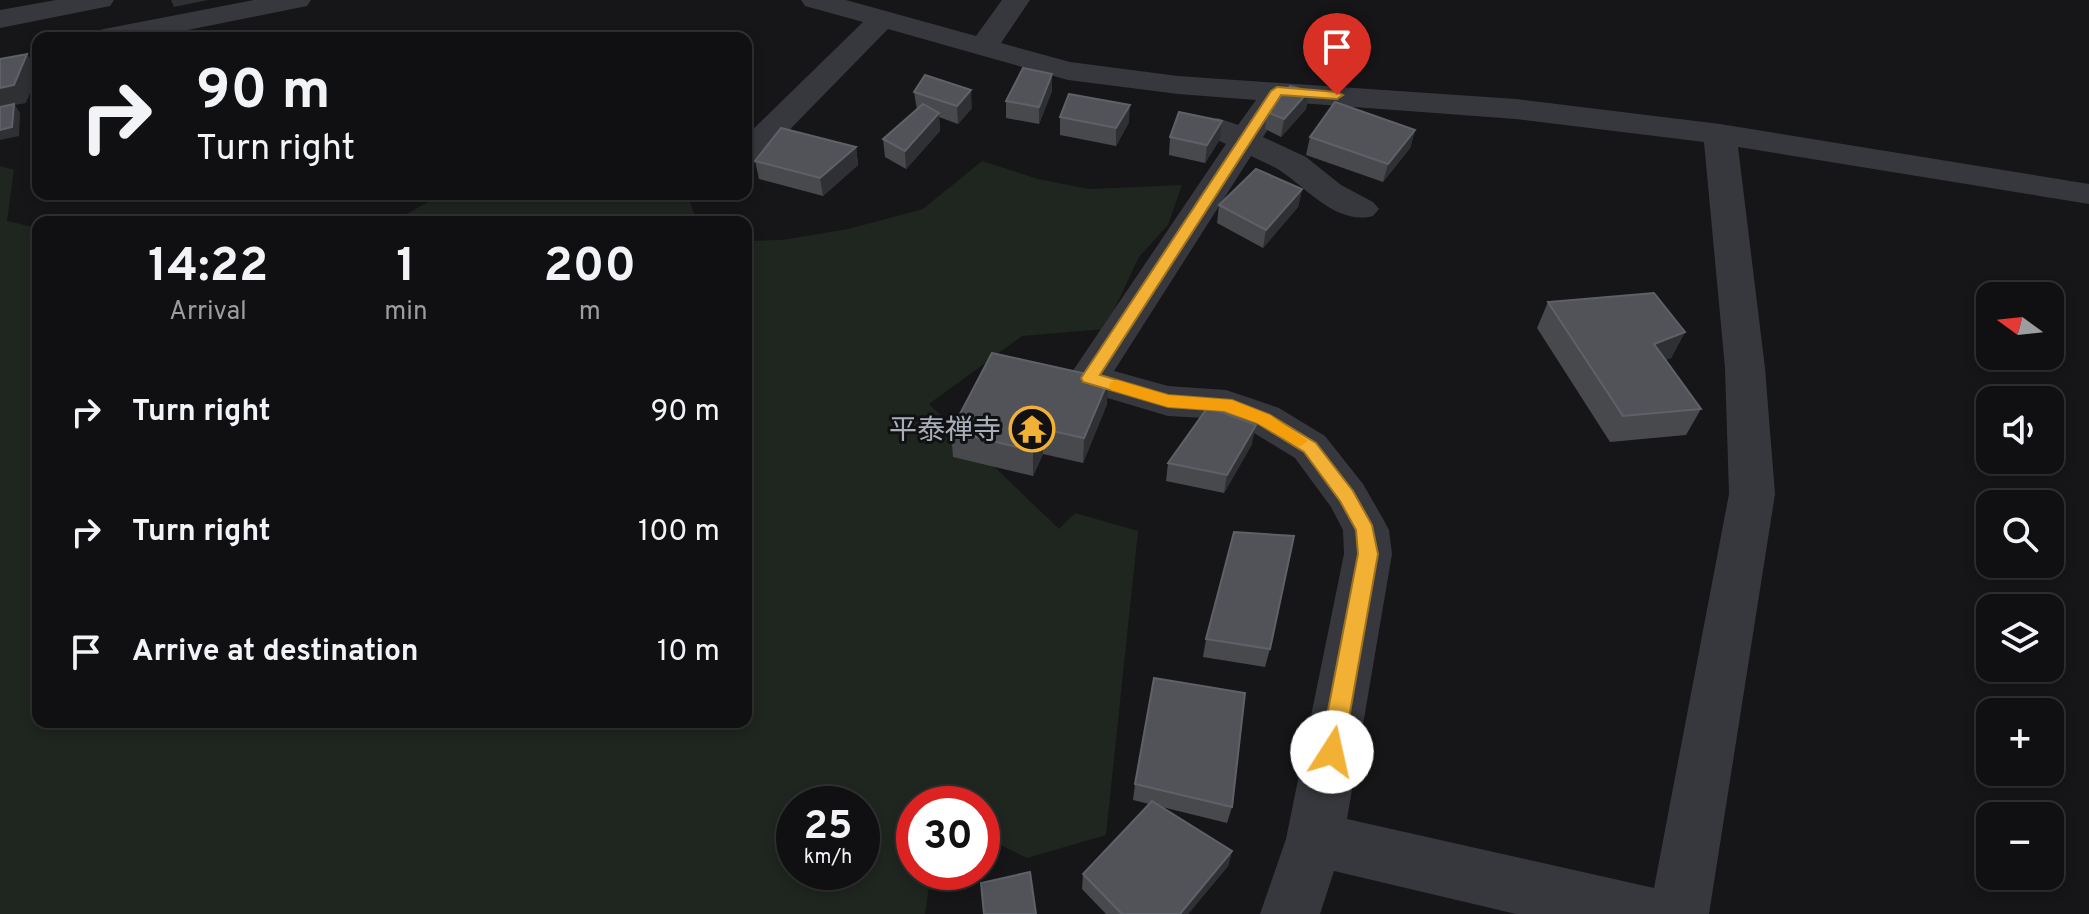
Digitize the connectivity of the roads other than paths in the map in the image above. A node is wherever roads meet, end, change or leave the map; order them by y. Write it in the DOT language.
graph roads {
  1 [pos="100,0"];
  2 [pos="297,0"];
  3 [pos="815,0"];
  4 [pos="1016,0"];
  5 [pos="0,19"];
  6 [pos="881,20"];
  7 [pos="134,32"];
  8 [pos="982,49"];
  9 [pos="1178,85"];
  10 [pos="1277,91"];
  11 [pos="1720,134"];
  12 [pos="1244,141"];
  13 [pos="752,149"];
  14 [pos="2089,194"];
  15 [pos="1361,209"];
  16 [pos="1315,839"];
  17 [pos="1290,914"];
  18 [pos="1643,914"];
  19 [pos="1679,914"];
  1 -- 5 [label="street"];
  2 -- 7 [label="street"];
  3 -- 6 [label="street"];
  4 -- 8 [label="street"];
  6 -- 8 [label="street"];
  6 -- 13 [label="street"];
  8 -- 9 [label="street"];
  9 -- 10 [label="street"];
  9 -- 12 [label="street"];
  10 -- 11 [label="street"];
  10 -- 12 [label="street"];
  11 -- 14 [label="street"];
  11 -- 19 [label="street"];
  12 -- 15 [label="street"];
  12 -- 16 [label="street"];
  16 -- 17 [label="street"];
  16 -- 18 [label="street"];
}
